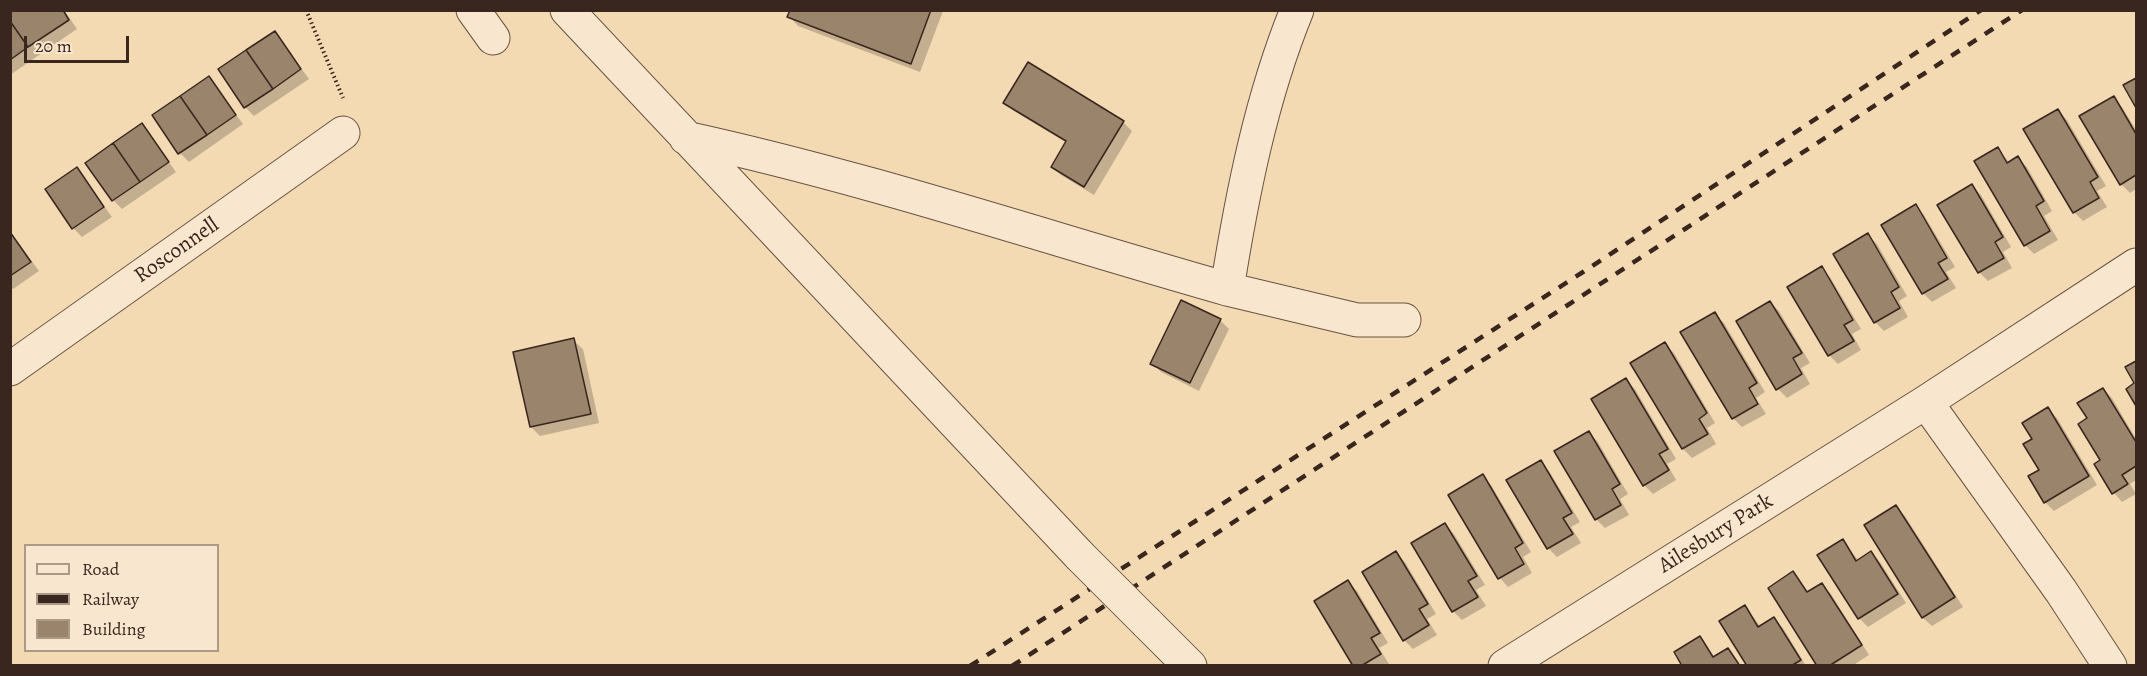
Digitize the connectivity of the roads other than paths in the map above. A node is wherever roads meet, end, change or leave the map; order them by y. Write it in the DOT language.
graph roads {
  1 [pos="473,10"];
  2 [pos="567,10"];
  3 [pos="1297,10"];
  4 [pos="493,39"];
  5 [pos="343,133"];
  6 [pos="686,138"];
  7 [pos="2136,265"];
  8 [pos="1227,289"];
  9 [pos="1404,320"];
  10 [pos="10,369"];
  11 [pos="1926,402"];
  12 [pos="1190,666"];
  13 [pos="1505,666"];
  14 [pos="2110,666"];
  1 -- 4 [label="street"];
  2 -- 6 [label="street"];
  3 -- 8 [label="street"];
  5 -- 10 [label="street, Rosconnell"];
  6 -- 8 [label="street"];
  6 -- 12 [label="street, bridge"];
  7 -- 11 [label="street, Ailesbury Park"];
  8 -- 9 [label="street"];
  11 -- 13 [label="street, Ailesbury Park"];
  11 -- 14 [label="street"];
}
